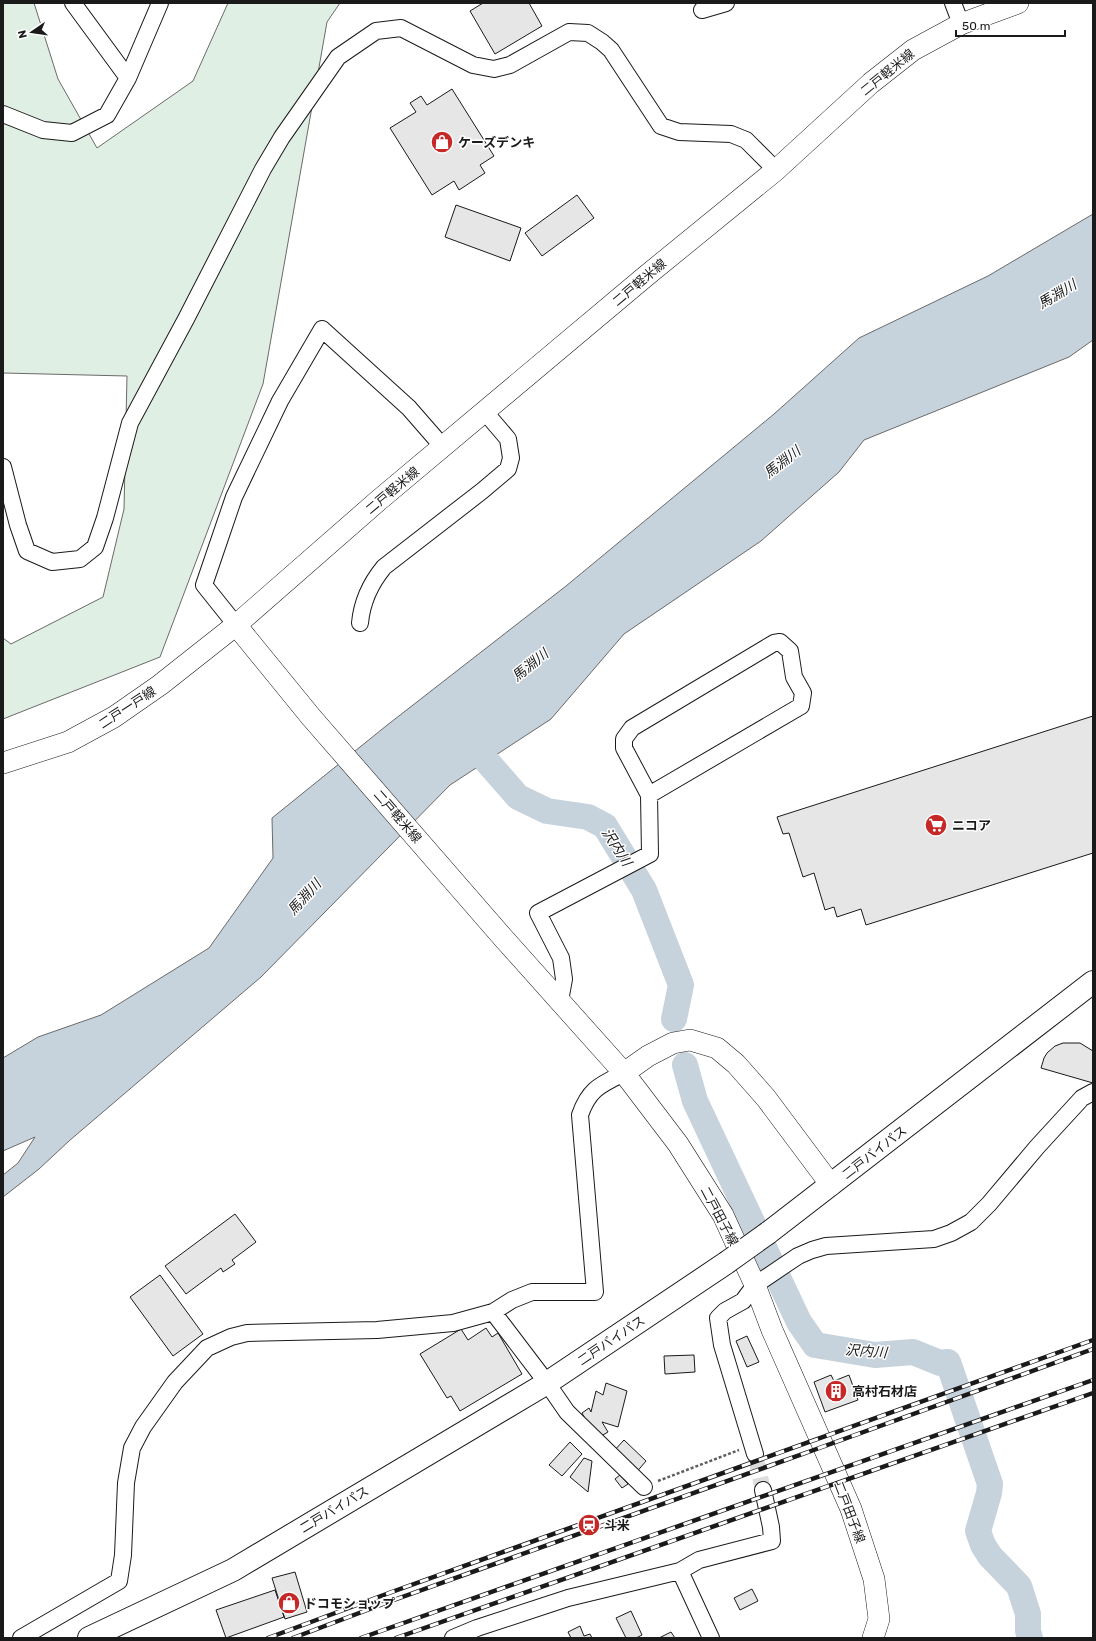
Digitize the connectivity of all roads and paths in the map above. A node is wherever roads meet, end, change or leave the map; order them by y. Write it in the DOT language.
graph roads {
  1 [pos="73,3"];
  2 [pos="160,3"];
  3 [pos="726,3"];
  4 [pos="953,3"];
  5 [pos="1018,3"];
  6 [pos="702,10"];
  7 [pos="961,24"];
  8 [pos="128,78"];
  9 [pos="3,114"];
  10 [pos="776,170"];
  11 [pos="485,412"];
  12 [pos="443,447"];
  13 [pos="3,468"];
  14 [pos="360,623"];
  15 [pos="236,625"];
  16 [pos="3,763"];
  17 [pos="649,795"];
  18 [pos="1093,982"];
  19 [pos="560,1001"];
  20 [pos="624,1073"];
  21 [pos="1093,1092"];
  22 [pos="831,1185"];
  23 [pos="755,1285"];
  24 [pos="493,1312"];
  25 [pos="547,1383"];
  26 [pos="753,1449"];
  27 [pos="644,1487"];
  28 [pos="763,1490"];
  29 [pos="680,1571"];
  30 [pos="21,1638"];
  31 [pos="89,1638"];
  32 [pos="453,1638"];
  33 [pos="711,1638"];
  34 [pos="873,1638"];
  1 -- 8 [label="street"];
  2 -- 8 [label="street"];
  3 -- 6 [label="street"];
  4 -- 7 [label="street"];
  5 -- 7 [label="main road, 二戸軽米線"];
  7 -- 10 [label="main road, 二戸軽米線"];
  8 -- 9 [label="street"];
  10 -- 11 [label="main road, 二戸軽米線"];
  10 -- 13 [label="street"];
  11 -- 12 [label="main road, 二戸軽米線"];
  11 -- 14 [label="street"];
  12 -- 15 [label="main road, 二戸軽米線"];
  12 -- 15 [label="street"];
  15 -- 16 [label="main road, 二戸一戸線"];
  15 -- 19 [label="main road, 二戸軽米線"];
  17 -- 17 [label="street"];
  17 -- 19 [label="street"];
  18 -- 22 [label="highway, 二戸バイパス"];
  19 -- 20 [label="main road, 二戸軽米線"];
  20 -- 22 [label="main road"];
  20 -- 23 [label="main road, 二戸田子線"];
  20 -- 24 [label="street"];
  21 -- 23 [label="street"];
  22 -- 25 [label="highway, 二戸バイパス, bridge"];
  23 -- 26 [label="street"];
  23 -- 34 [label="main road, 二戸田子線"];
  24 -- 25 [label="street"];
  24 -- 30 [label="street"];
  25 -- 27 [label="street"];
  25 -- 31 [label="highway, 二戸バイパス"];
  26 -- 27 [label="path"];
  28 -- 29 [label="street"];
  29 -- 32 [label="street"];
  29 -- 33 [label="street"];
}
